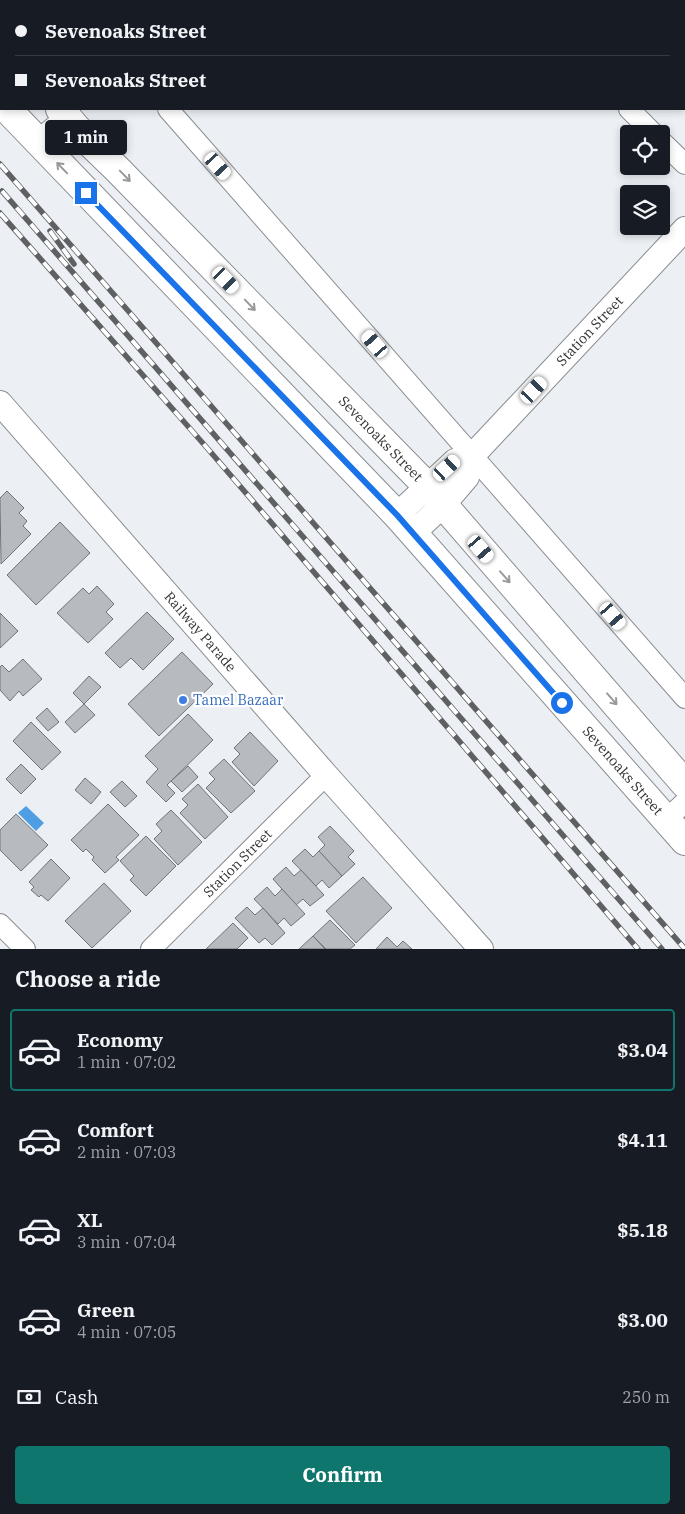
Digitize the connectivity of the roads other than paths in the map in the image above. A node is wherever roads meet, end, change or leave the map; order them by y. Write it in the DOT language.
graph roads {
  1 [pos="12,110"];
  2 [pos="169,110"];
  3 [pos="630,110"];
  4 [pos="66,111"];
  5 [pos="645,125"];
  6 [pos="37,141"];
  7 [pos="670,149"];
  8 [pos="685,164"];
  9 [pos="685,229"];
  10 [pos="0,403"];
  11 [pos="473,455"];
  12 [pos="435,495"];
  13 [pos="405,524"];
  14 [pos="685,698"];
  15 [pos="326,775"];
  16 [pos="685,784"];
  17 [pos="681,827"];
  18 [pos="0,924"];
  19 [pos="25,949"];
  20 [pos="150,949"];
  21 [pos="481,949"];
  1 -- 6 [label="main road, Sevenoaks Street"];
  2 -- 11 [label="street"];
  3 -- 5 [label="street"];
  4 -- 6 [label="street"];
  4 -- 12 [label="main road, Sevenoaks Street, one-way"];
  13 -- 6 [label="main road, Sevenoaks Street, one-way"];
  7 -- 8 [label="street"];
  9 -- 11 [label="street, Station Street"];
  10 -- 15 [label="street, Railway Parade"];
  11 -- 12 [label="street, Station Street"];
  11 -- 14 [label="street"];
  12 -- 13 [label="street, Station Street"];
  12 -- 16 [label="main road, Sevenoaks Street, one-way"];
  13 -- 17 [label="main road, Sevenoaks Street"];
  15 -- 20 [label="street, Station Street"];
  15 -- 21 [label="street, Railway Parade"];
  18 -- 19 [label="street"];
}
